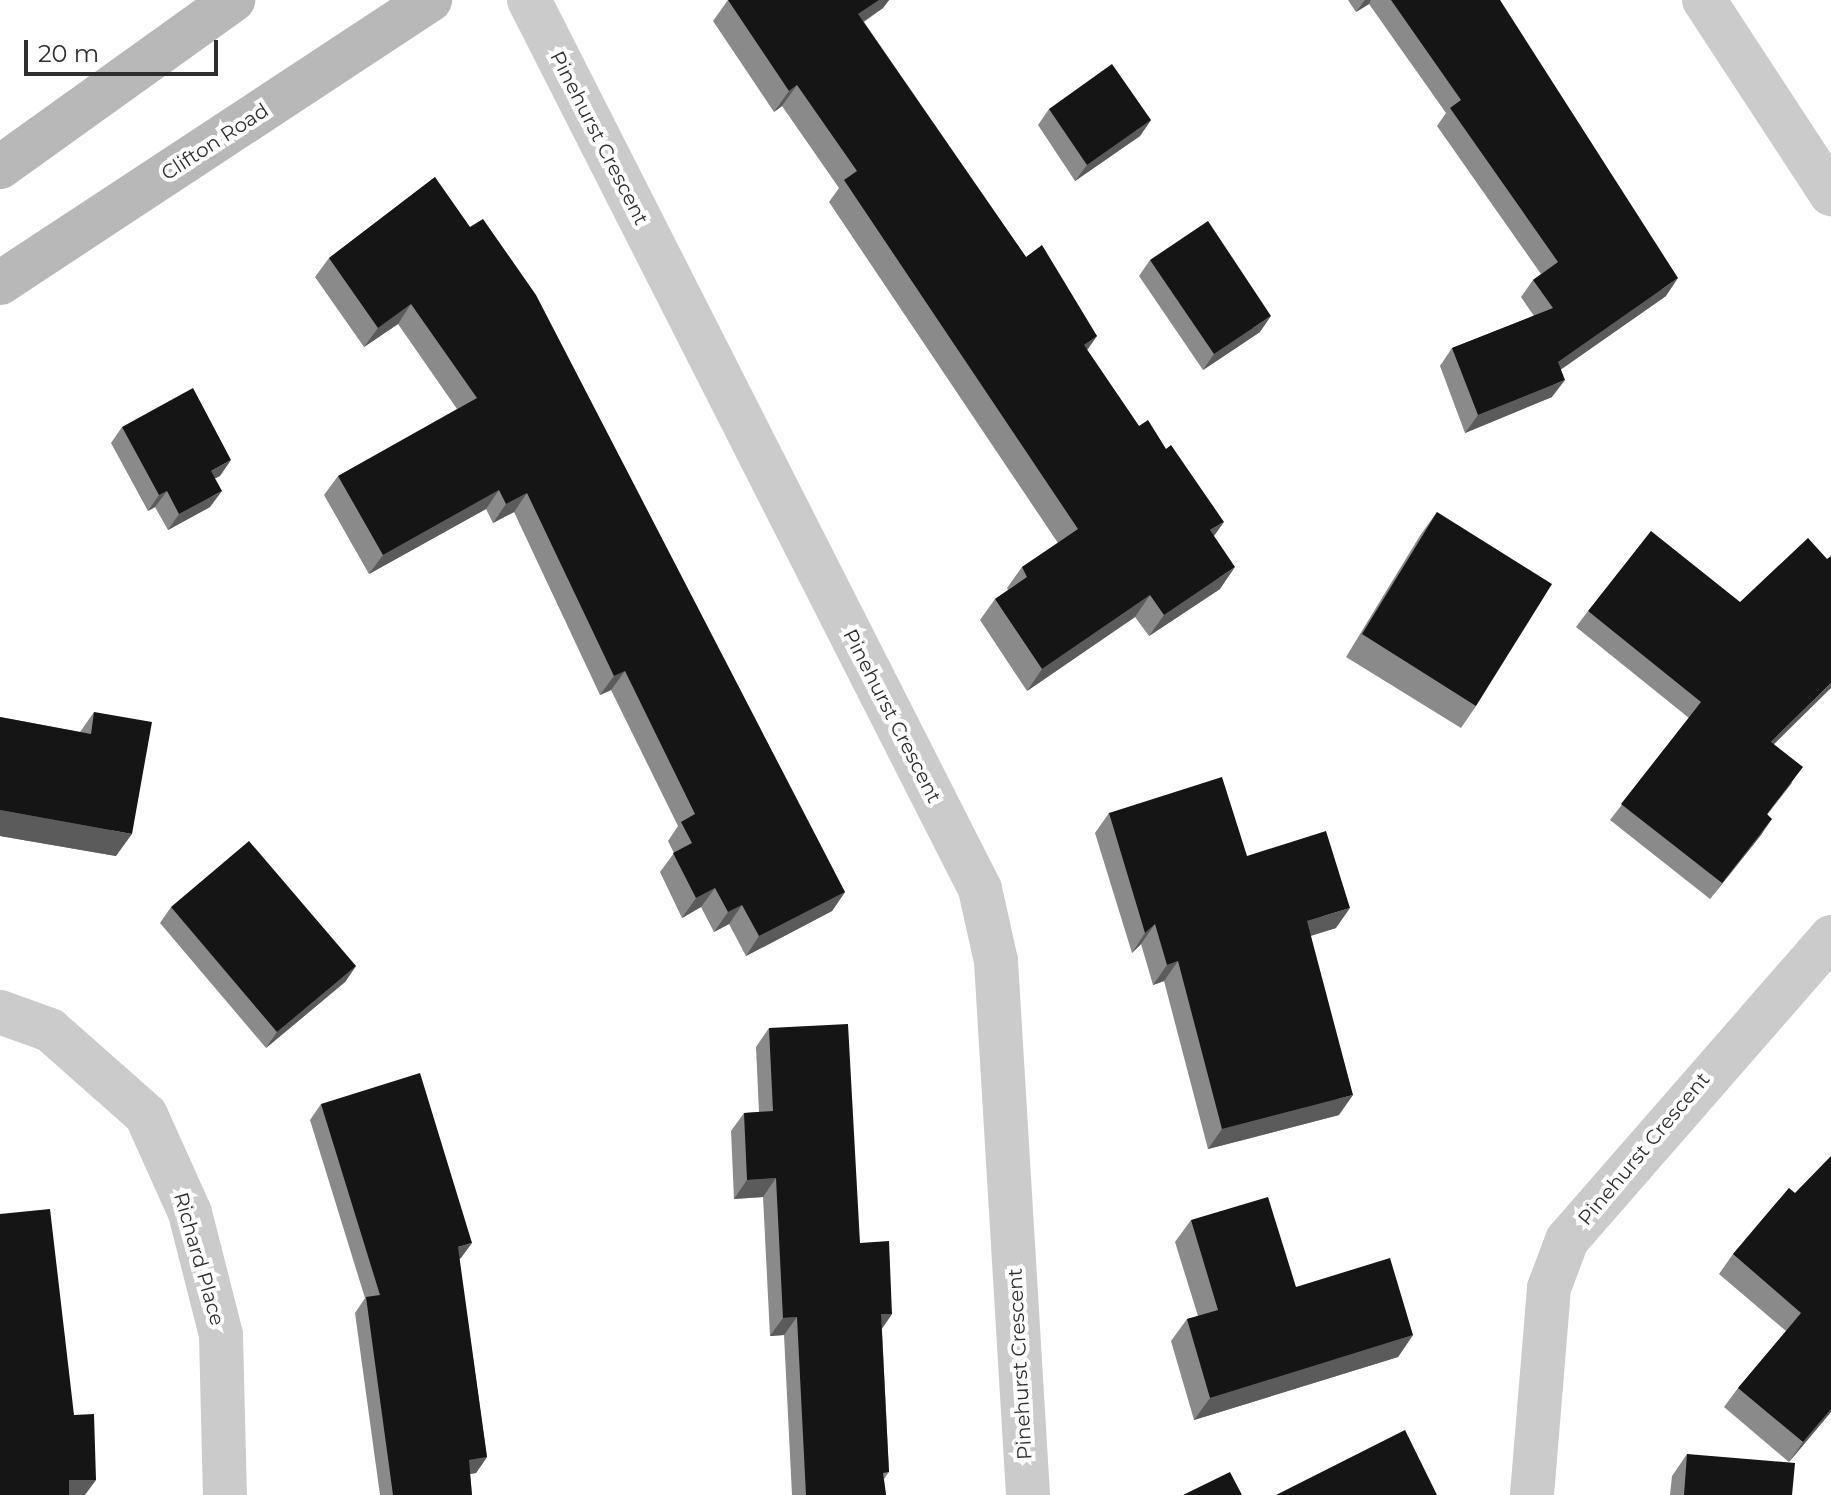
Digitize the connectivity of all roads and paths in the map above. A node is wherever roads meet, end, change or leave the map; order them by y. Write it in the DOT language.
graph roads {
  1 [pos="233,0"];
  2 [pos="430,0"];
  3 [pos="529,0"];
  4 [pos="1704,0"];
  5 [pos="0,167"];
  6 [pos="1831,194"];
  7 [pos="0,283"];
  8 [pos="1831,937"];
  9 [pos="0,1012"];
  10 [pos="225,1495"];
  11 [pos="1028,1495"];
  12 [pos="1532,1495"];
  1 -- 5 [label="main road"];
  2 -- 7 [label="main road, Clifton Road"];
  3 -- 11 [label="street, Pinehurst Crescent"];
  4 -- 6 [label="street"];
  8 -- 12 [label="street, Pinehurst Crescent"];
  9 -- 10 [label="street, Richard Place"];
}
